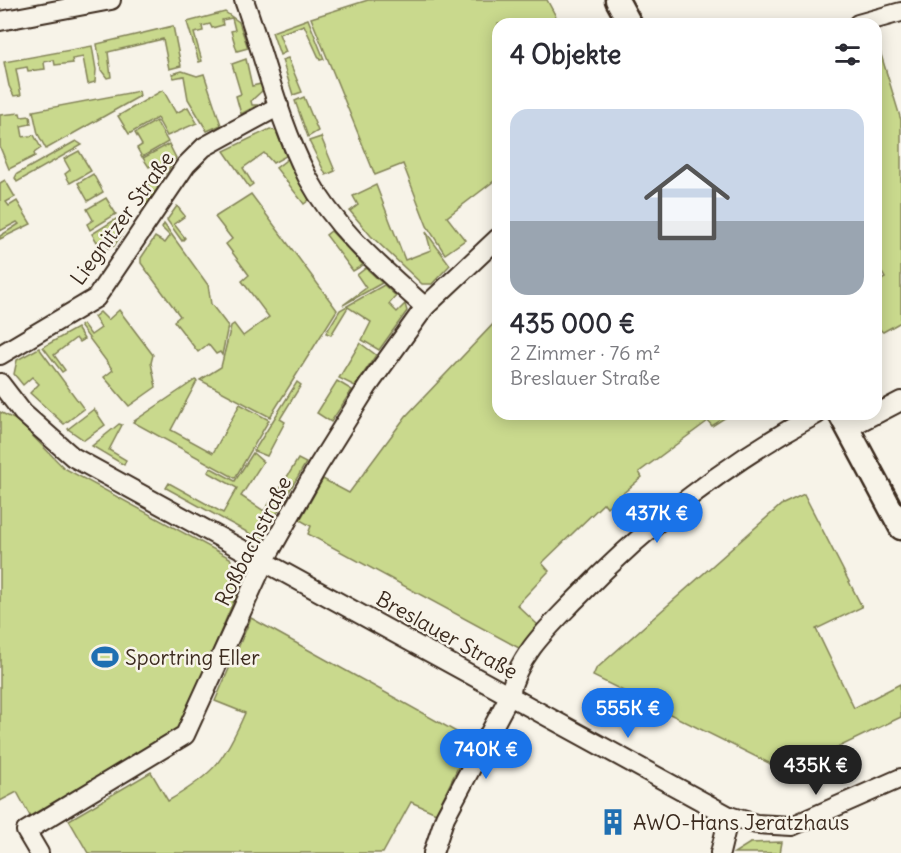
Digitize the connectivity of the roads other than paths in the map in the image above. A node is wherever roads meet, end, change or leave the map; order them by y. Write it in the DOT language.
graph roads {
  1 [pos="111,0"];
  2 [pos="617,0"];
  3 [pos="245,1"];
  4 [pos="901,12"];
  5 [pos="627,18"];
  6 [pos="880,18"];
  7 [pos="0,21"];
  8 [pos="279,106"];
  9 [pos="492,244"];
  10 [pos="425,307"];
  11 [pos="0,355"];
  12 [pos="0,383"];
  13 [pos="901,401"];
  14 [pos="882,411"];
  15 [pos="806,420"];
  16 [pos="844,421"];
  17 [pos="901,528"];
  18 [pos="264,560"];
  19 [pos="510,695"];
  20 [pos="901,778"];
  21 [pos="729,816"];
  22 [pos="39,853"];
  23 [pos="433,853"];
  24 [pos="720,853"];
  1 -- 7 [label="street"];
  2 -- 5 [label="street"];
  3 -- 8 [label="street"];
  4 -- 6 [label="street"];
  8 -- 10 [label="street"];
  8 -- 11 [label="street, Liegnitzer Straße"];
  9 -- 10 [label="street, Roßbachstraße"];
  10 -- 18 [label="street, Roßbachstraße"];
  12 -- 18 [label="street, Breslauer Straße"];
  13 -- 14 [label="street"];
  15 -- 19 [label="street"];
  16 -- 17 [label="street"];
  18 -- 19 [label="street, Breslauer Straße"];
  18 -- 22 [label="street, Roßbachstraße"];
  19 -- 21 [label="street, Breslauer Straße"];
  19 -- 23 [label="street"];
  20 -- 21 [label="street, Breslauer Straße"];
  21 -- 24 [label="street"];
}
